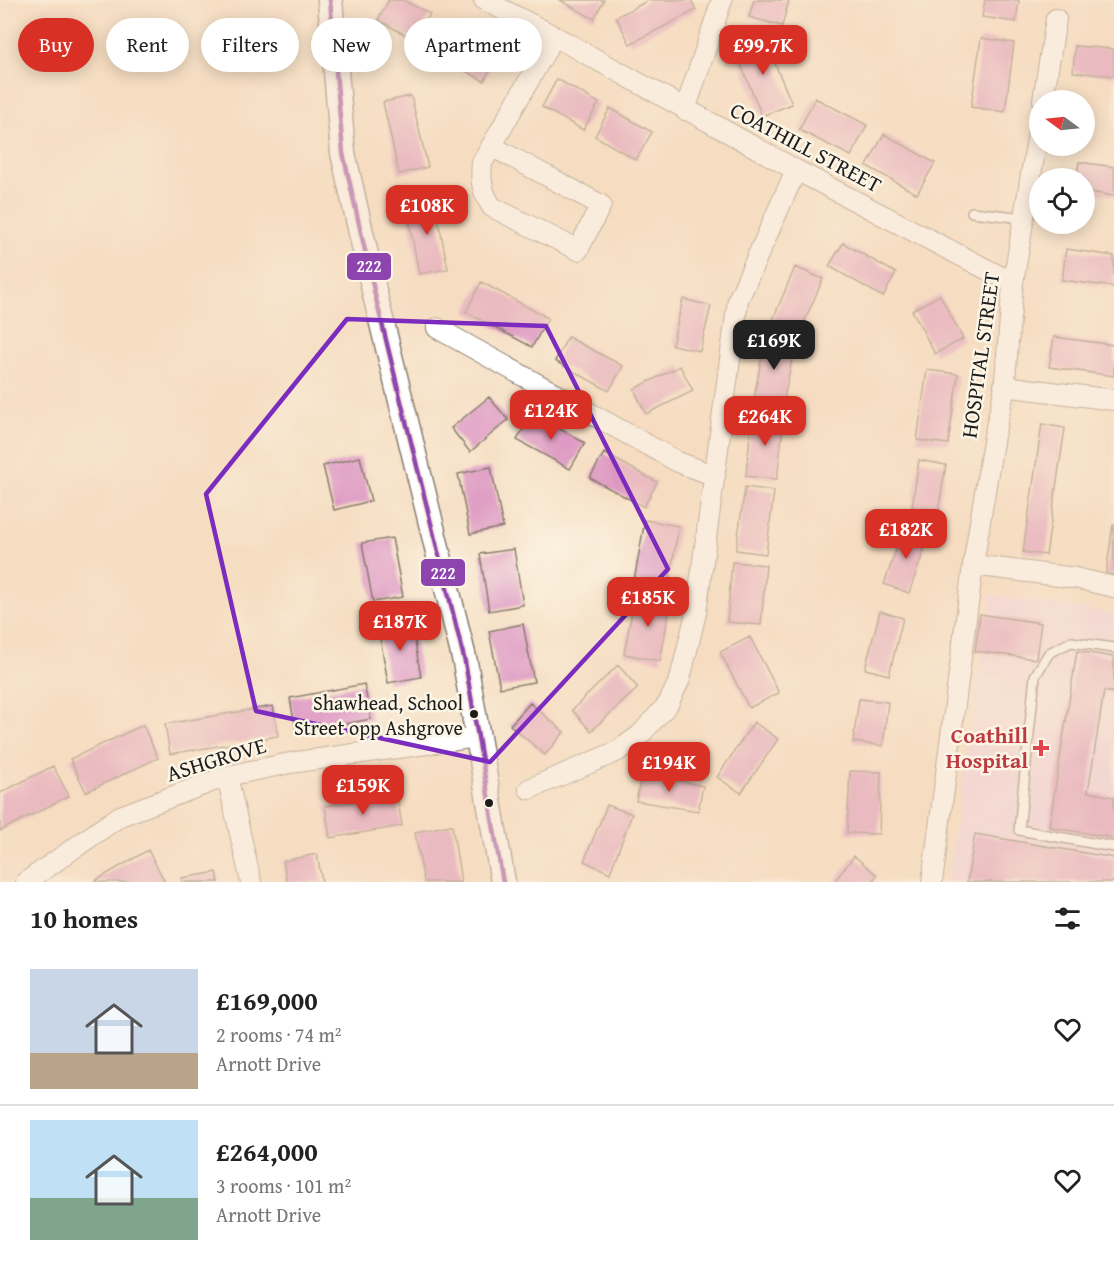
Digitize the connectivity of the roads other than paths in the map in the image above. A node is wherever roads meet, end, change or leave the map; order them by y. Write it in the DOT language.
graph roads {
  1 [pos="330,0"];
  2 [pos="483,0"];
  3 [pos="722,0"];
  4 [pos="1056,19"];
  5 [pos="554,36"];
  6 [pos="1045,90"];
  7 [pos="685,110"];
  8 [pos="492,146"];
  9 [pos="1034,156"];
  10 [pos="796,170"];
  11 [pos="972,212"];
  12 [pos="1023,218"];
  13 [pos="1013,283"];
  14 [pos="437,328"];
  15 [pos="1004,386"];
  16 [pos="1114,400"];
  17 [pos="715,476"];
  18 [pos="973,565"];
  19 [pos="1114,587"];
  20 [pos="1114,648"];
  21 [pos="477,737"];
  22 [pos="227,776"];
  23 [pos="529,789"];
  24 [pos="1114,847"];
  25 [pos="26,882"];
  26 [pos="251,882"];
  27 [pos="503,882"];
  28 [pos="932,882"];
  1 -- 21 [label="street"];
  2 -- 5 [label="street, COATHILL STREET"];
  3 -- 7 [label="street"];
  4 -- 6 [label="street"];
  5 -- 7 [label="street, COATHILL STREET"];
  5 -- 8 [label="street"];
  7 -- 10 [label="street, COATHILL STREET"];
  8 -- 8 [label="street"];
  9 -- 12 [label="street, HOSPITAL STREET"];
  10 -- 13 [label="street, COATHILL STREET"];
  10 -- 17 [label="street"];
  11 -- 12 [label="lane"];
  12 -- 13 [label="street, HOSPITAL STREET"];
  13 -- 15 [label="street, HOSPITAL STREET"];
  14 -- 17 [label="street"];
  15 -- 16 [label="street"];
  15 -- 18 [label="street, HOSPITAL STREET"];
  17 -- 23 [label="street"];
  18 -- 19 [label="street"];
  18 -- 28 [label="street, HOSPITAL STREET"];
  20 -- 24 [label="lane"];
  21 -- 22 [label="street, ASHGROVE"];
  21 -- 27 [label="street"];
  22 -- 25 [label="street, ASHGROVE"];
  22 -- 26 [label="street"];
}
